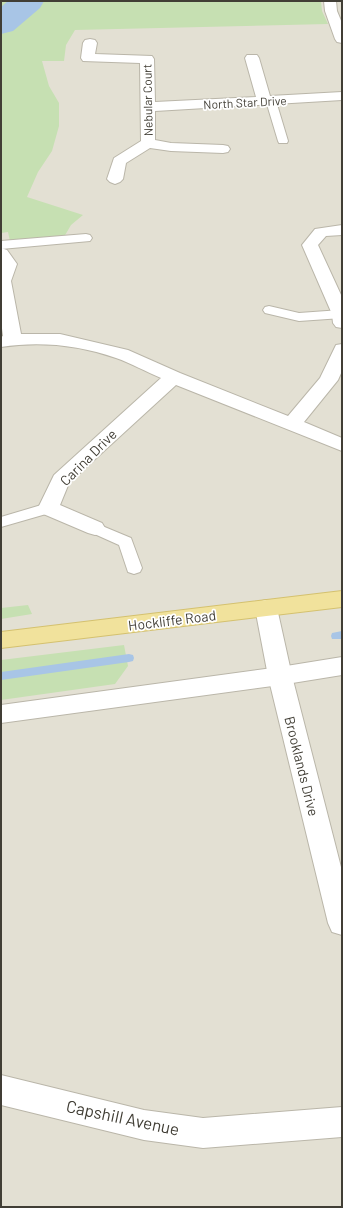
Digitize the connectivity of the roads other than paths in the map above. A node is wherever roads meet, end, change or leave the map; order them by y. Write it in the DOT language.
graph roads {
  1 [pos="330,1"];
  2 [pos="342,39"];
  3 [pos="90,43"];
  4 [pos="252,58"];
  5 [pos="342,96"];
  6 [pos="267,101"];
  7 [pos="148,107"];
  8 [pos="283,141"];
  9 [pos="148,143"];
  10 [pos="223,149"];
  11 [pos="115,179"];
  12 [pos="83,226"];
  13 [pos="342,230"];
  14 [pos="1,245"];
  15 [pos="1,253"];
  16 [pos="269,310"];
  17 [pos="341,319"];
  18 [pos="7,341"];
  19 [pos="342,349"];
  20 [pos="173,377"];
  21 [pos="291,425"];
  22 [pos="342,445"];
  23 [pos="48,508"];
  24 [pos="1,522"];
  25 [pos="95,528"];
  26 [pos="134,568"];
  27 [pos="342,599"];
  28 [pos="266,608"];
  29 [pos="1,640"];
  30 [pos="342,666"];
  31 [pos="280,676"];
  32 [pos="1,714"];
  33 [pos="340,909"];
  34 [pos="1,1090"];
  35 [pos="342,1122"];
  1 -- 2 [label="street"];
  3 -- 7 [label="street, Nebular Court"];
  4 -- 6 [label="street"];
  5 -- 6 [label="street, North Star Drive"];
  6 -- 7 [label="street, North Star Drive"];
  6 -- 8 [label="lane"];
  7 -- 9 [label="street, Nebular Court"];
  9 -- 10 [label="street, Nebular Court"];
  9 -- 11 [label="street, Nebular Court"];
  12 -- 14 [label="lane"];
  13 -- 17 [label="street"];
  15 -- 18 [label="street"];
  16 -- 17 [label="lane"];
  18 -- 20 [label="street"];
  19 -- 21 [label="street"];
  20 -- 21 [label="street"];
  20 -- 23 [label="street, Carina Drive"];
  21 -- 22 [label="street"];
  23 -- 24 [label="lane"];
  23 -- 25 [label="street"];
  25 -- 26 [label="lane"];
  27 -- 28 [label="main road, Hockliffe Road"];
  28 -- 29 [label="main road, Hockliffe Road"];
  28 -- 31 [label="street, Brooklands Drive"];
  30 -- 31 [label="street"];
  31 -- 32 [label="street"];
  31 -- 33 [label="street, Brooklands Drive"];
  34 -- 35 [label="street, Capshill Avenue"];
}
